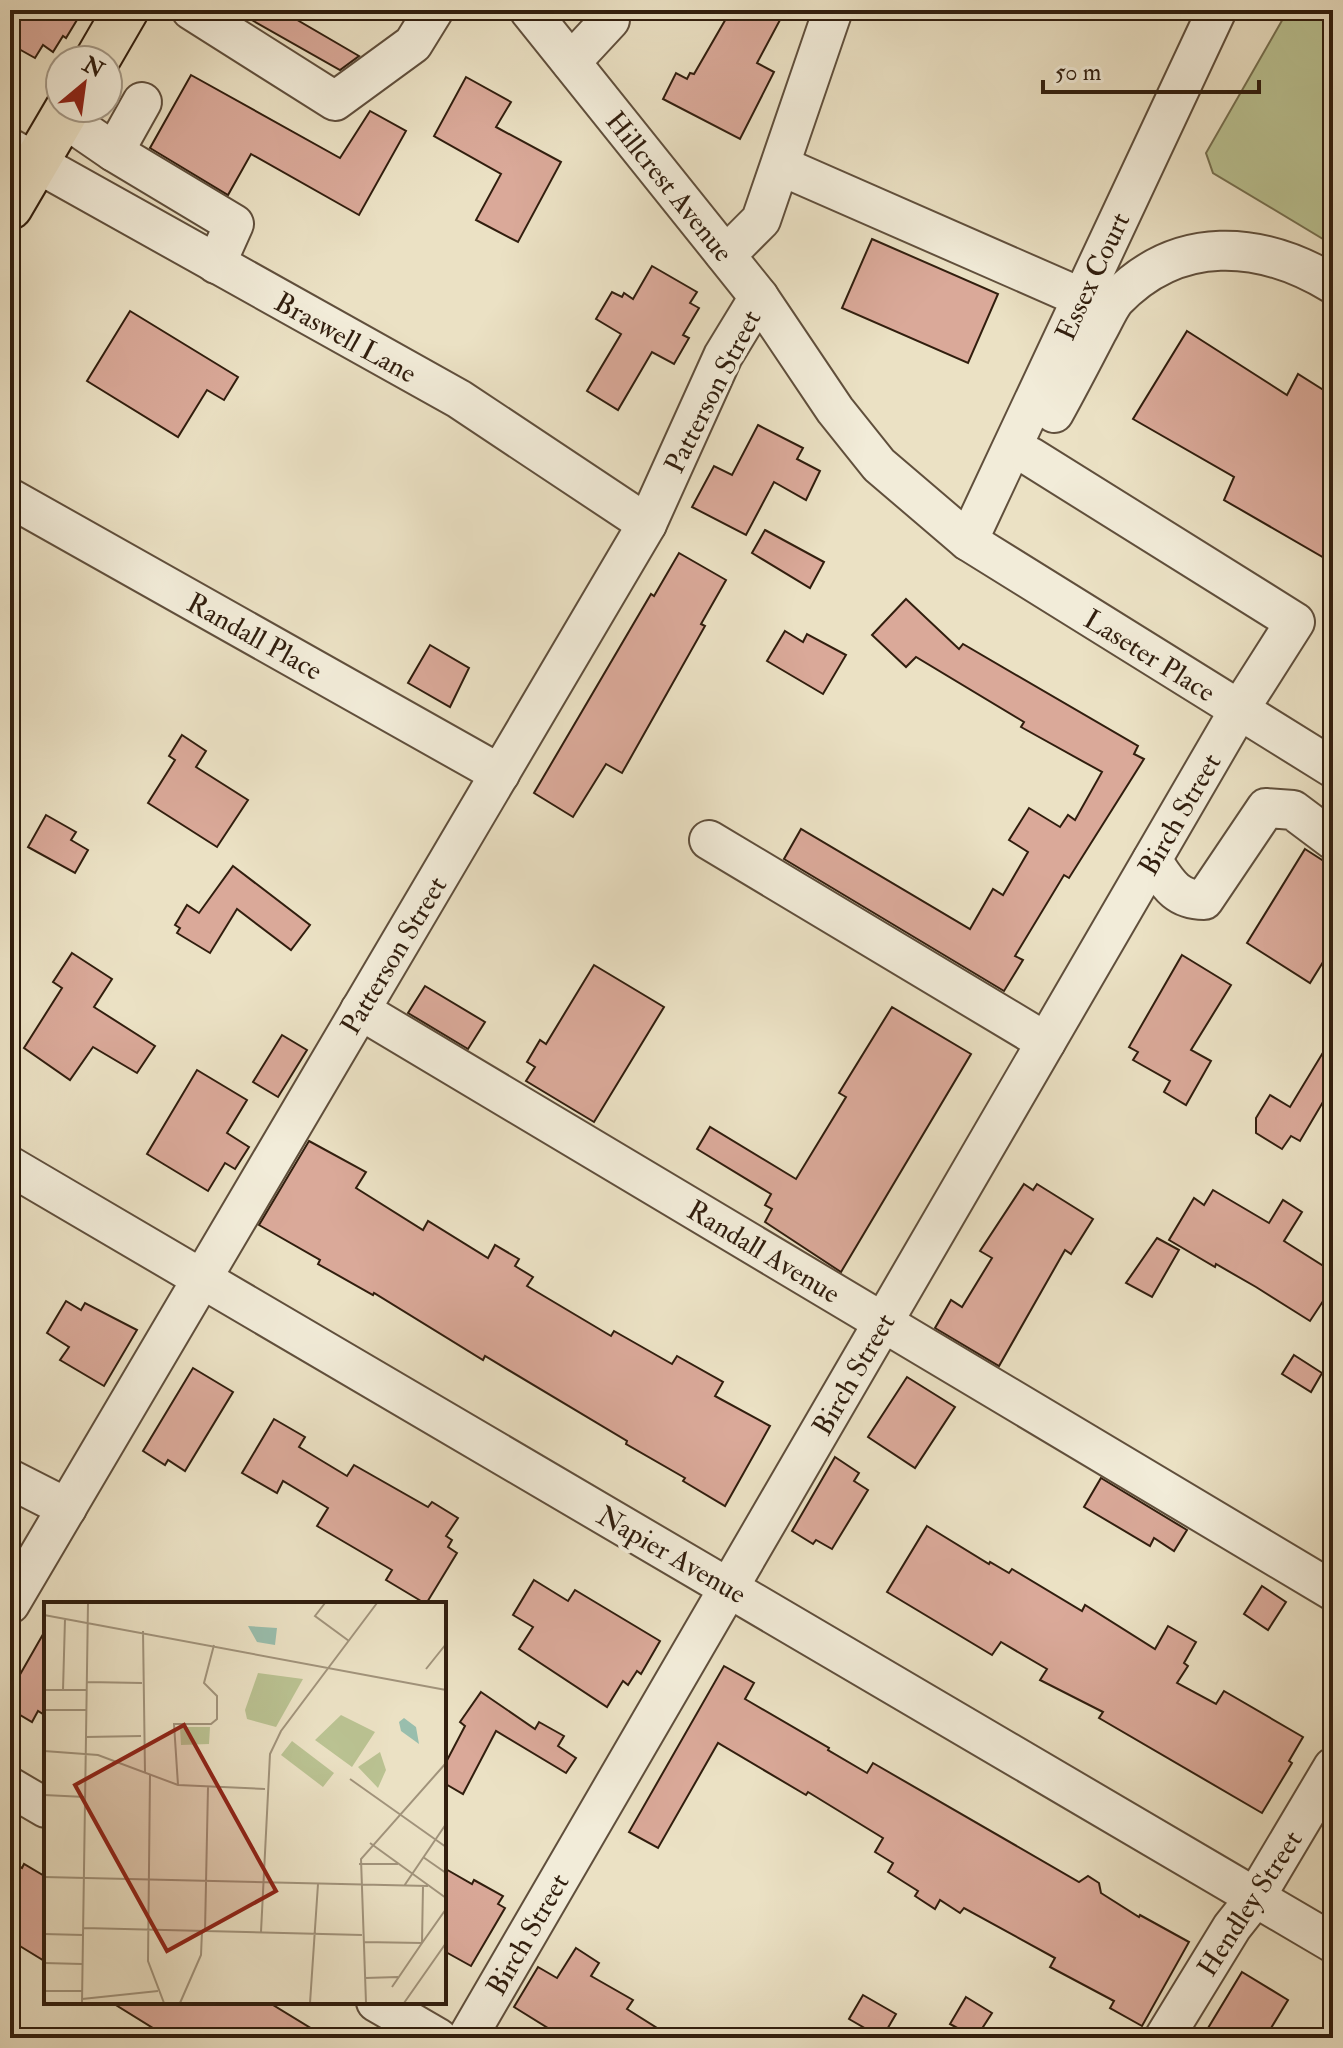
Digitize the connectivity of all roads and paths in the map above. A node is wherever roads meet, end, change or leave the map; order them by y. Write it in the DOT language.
graph roads {
  1 [pos="126,10"];
  2 [pos="191,10"];
  3 [pos="434,10"];
  4 [pos="529,10"];
  5 [pos="600,10"];
  6 [pos="833,10"];
  7 [pos="1216,11"];
  8 [pos="106,44"];
  9 [pos="571,62"];
  10 [pos="142,102"];
  11 [pos="54,124"];
  12 [pos="80,124"];
  13 [pos="114,152"];
  14 [pos="22,156"];
  15 [pos="781,166"];
  16 [pos="10,207"];
  17 [pos="724,253"];
  18 [pos="216,264"];
  19 [pos="1333,284"];
  20 [pos="759,297"];
  21 [pos="1082,298"];
  22 [pos="1031,457"];
  23 [pos="10,498"];
  24 [pos="647,524"];
  25 [pos="968,541"];
  26 [pos="1239,710"];
  27 [pos="1329,765"];
  28 [pos="500,774"];
  29 [pos="1293,810"];
  30 [pos="709,840"];
  31 [pos="1333,840"];
  32 [pos="1152,860"];
  33 [pos="360,1010"];
  34 [pos="1046,1042"];
  35 [pos="10,1166"];
  36 [pos="203,1280"];
  37 [pos="884,1321"];
  38 [pos="10,1479"];
  39 [pos="67,1508"];
  40 [pos="728,1587"];
  41 [pos="1333,1591"];
  42 [pos="10,1604"];
  43 [pos="1333,1767"];
  44 [pos="10,1787"];
  45 [pos="44,1807"];
  46 [pos="1255,1898"];
  47 [pos="1333,1943"];
  48 [pos="380,2004"];
  49 [pos="443,2038"];
  50 [pos="1164,2038"];
  1 -- 8 [label="main road"];
  2 -- 3 [label="street"];
  4 -- 9 [label="street, Hillcrest Avenue"];
  5 -- 9 [label="street"];
  6 -- 15 [label="street"];
  7 -- 21 [label="street, Essex Court"];
  9 -- 17 [label="street, Hillcrest Avenue"];
  10 -- 13 [label="street"];
  11 -- 14 [label="main road"];
  12 -- 13 [label="street"];
  13 -- 18 [label="street"];
  14 -- 16 [label="main road"];
  14 -- 18 [label="street, Braswell Lane"];
  15 -- 17 [label="street"];
  15 -- 21 [label="street"];
  17 -- 20 [label="street, Hillcrest Avenue"];
  18 -- 24 [label="street, Braswell Lane"];
  19 -- 22 [label="street"];
  20 -- 24 [label="street, Patterson Street"];
  20 -- 25 [label="street, Hillcrest Avenue"];
  21 -- 25 [label="street, Essex Court"];
  22 -- 25 [label="street"];
  22 -- 26 [label="street, Birch Street"];
  23 -- 28 [label="street, Randall Place"];
  24 -- 28 [label="street, Patterson Street"];
  25 -- 26 [label="street, Laseter Place"];
  26 -- 27 [label="street, Laseter Place"];
  26 -- 32 [label="street, Birch Street"];
  27 -- 29 [label="street"];
  28 -- 33 [label="street, Patterson Street"];
  29 -- 31 [label="street"];
  29 -- 32 [label="street"];
  30 -- 34 [label="street"];
  32 -- 34 [label="street, Birch Street"];
  33 -- 36 [label="street, Patterson Street"];
  33 -- 37 [label="street, Randall Avenue"];
  34 -- 37 [label="street, Birch Street"];
  35 -- 36 [label="street, Napier Avenue"];
  36 -- 39 [label="street, Patterson Street"];
  36 -- 40 [label="street, Napier Avenue"];
  37 -- 40 [label="street, Birch Street"];
  37 -- 41 [label="street, Randall Avenue"];
  38 -- 39 [label="street"];
  39 -- 42 [label="street, Patterson Street"];
  40 -- 46 [label="street, Napier Avenue"];
  40 -- 49 [label="street, Birch Street"];
  43 -- 46 [label="street, Hendley Street"];
  44 -- 45 [label="street"];
  46 -- 47 [label="street, Napier Avenue"];
  46 -- 50 [label="street, Hendley Street"];
  48 -- 49 [label="street"];
}
